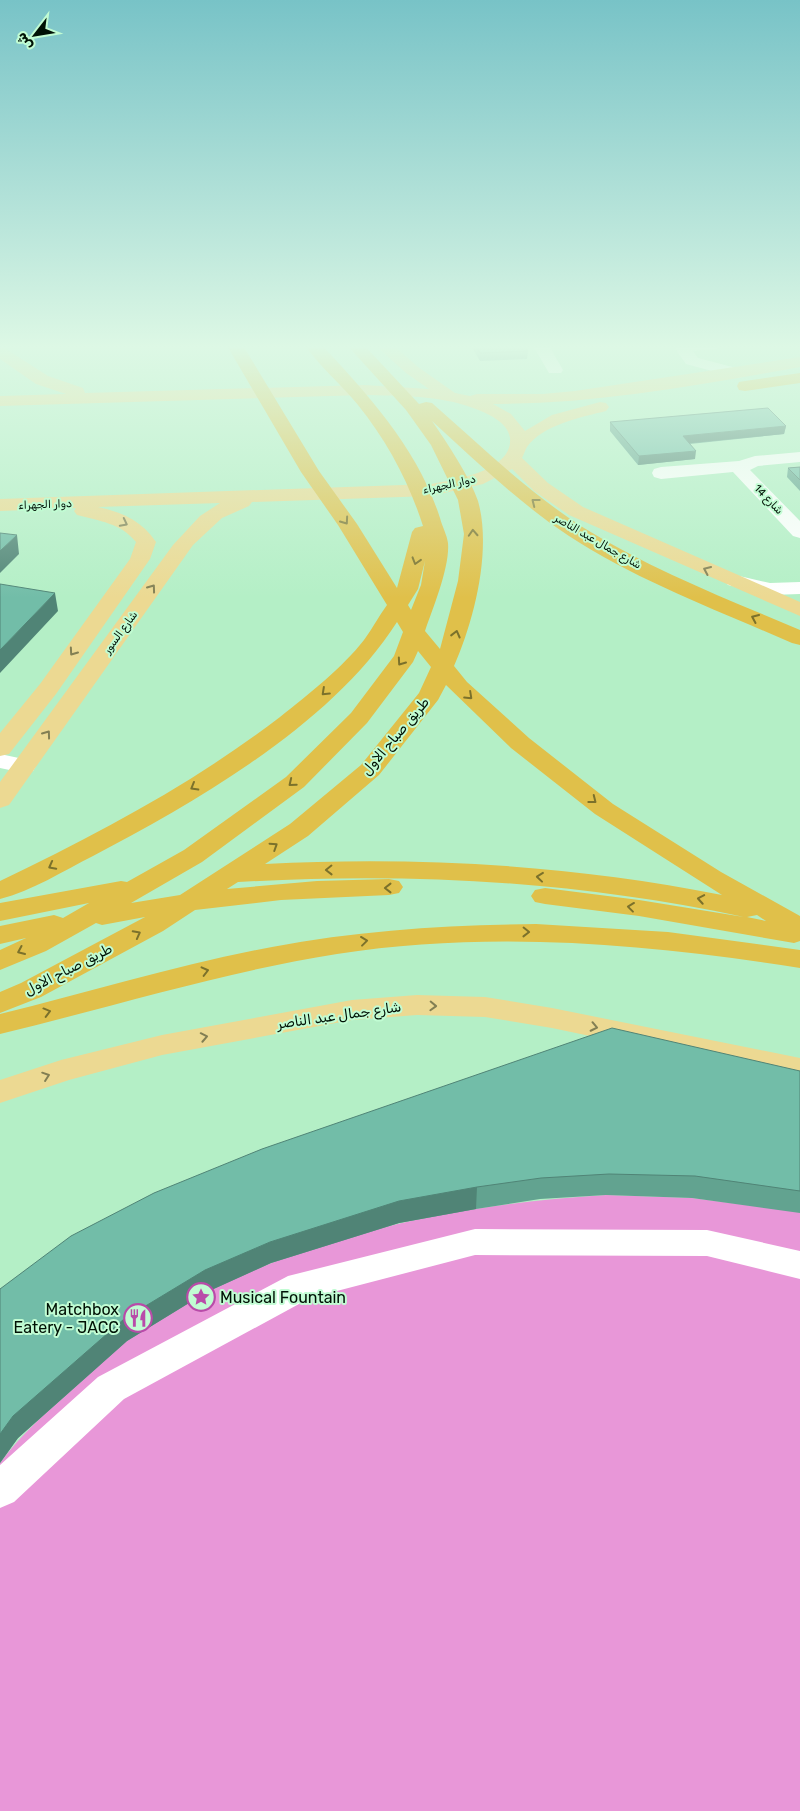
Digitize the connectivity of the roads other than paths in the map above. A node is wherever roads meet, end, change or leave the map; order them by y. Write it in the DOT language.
graph roads {
  1 [pos="284,429"];
  2 [pos="383,429"];
  3 [pos="428,429"];
  4 [pos="451,429"];
  5 [pos="515,429"];
  6 [pos="538,429"];
  7 [pos="513,456"];
  8 [pos="800,457"];
  9 [pos="742,466"];
  10 [pos="661,474"];
  11 [pos="423,496"];
  12 [pos="266,497"];
  13 [pos="25,504"];
  14 [pos="0,505"];
  15 [pos="152,528"];
  16 [pos="198,528"];
  17 [pos="800,532"];
  18 [pos="731,580"];
  19 [pos="800,588"];
  20 [pos="800,610"];
  21 [pos="800,638"];
  22 [pos="0,749"];
  23 [pos="0,762"];
  24 [pos="24,766"];
  25 [pos="3,791"];
  26 [pos="0,891"];
  27 [pos="0,912"];
  28 [pos="800,921"];
  29 [pos="800,928"];
  30 [pos="0,935"];
  31 [pos="800,935"];
  32 [pos="800,959"];
  33 [pos="0,961"];
  34 [pos="0,1002"];
  35 [pos="0,1024"];
  36 [pos="800,1069"];
  37 [pos="0,1092"];
  38 [pos="800,1265"];
  39 [pos="0,1490"];
  1 -- 29 [label="highway, one-way"];
  2 -- 11 [label="highway"];
  34 -- 3 [label="highway, طريق صباح الاول, one-way"];
  21 -- 4 [label="highway, شارع جمال عبد الناصر, one-way"];
  5 -- 7 [label="main road"];
  6 -- 7 [label="main road, دوار الجهراء"];
  7 -- 12 [label="main road, دوار الجهراء"];
  18 -- 7 [label="main road, شارع جمال عبد الناصر, one-way"];
  8 -- 9 [label="street"];
  9 -- 10 [label="street"];
  9 -- 17 [label="street, شارع 14"];
  11 -- 26 [label="highway, one-way"];
  11 -- 33 [label="highway, one-way"];
  12 -- 13 [label="main road, دوار الجهراء"];
  12 -- 16 [label="main road, شارع السور"];
  13 -- 14 [label="main road, دوار الجهراء"];
  13 -- 15 [label="main road, one-way"];
  15 -- 16 [label="main road"];
  15 -- 22 [label="main road, شارع السور, one-way"];
  24 -- 16 [label="main road, شارع السور, one-way"];
  18 -- 19 [label="street"];
  18 -- 20 [label="main road, شارع جمال عبد الناصر"];
  23 -- 24 [label="street"];
  24 -- 25 [label="main road, شارع السور"];
  28 -- 27 [label="highway, one-way"];
  31 -- 30 [label="highway, one-way"];
  35 -- 32 [label="highway, one-way"];
  37 -- 36 [label="main road, شارع جمال عبد الناصر, one-way"];
  38 -- 39 [label="street"];
}
